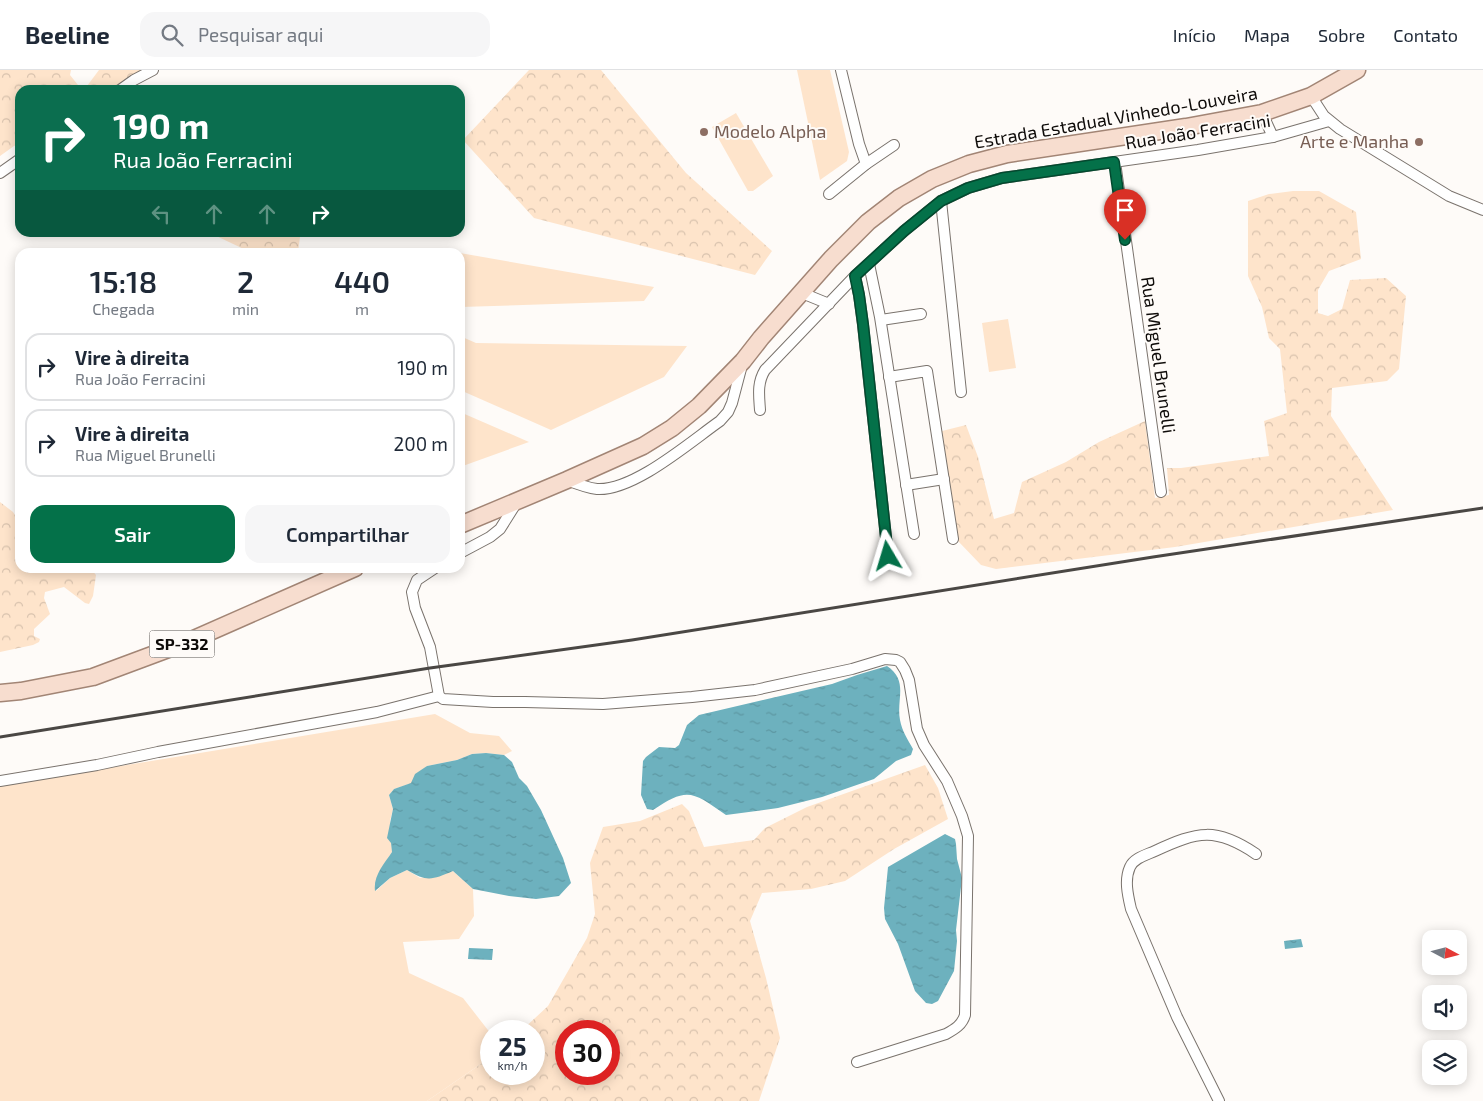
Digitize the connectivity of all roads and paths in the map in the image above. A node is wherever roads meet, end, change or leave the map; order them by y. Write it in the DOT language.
graph roads {
  1 [pos="153,70"];
  2 [pos="842,70"];
  3 [pos="1357,70"];
  4 [pos="127,85"];
  5 [pos="1312,96"];
  6 [pos="1262,113"];
  7 [pos="1329,121"];
  8 [pos="1273,137"];
  9 [pos="894,145"];
  10 [pos="15,162"];
  11 [pos="1114,162"];
  12 [pos="866,164"];
  13 [pos="0,173"];
  14 [pos="828,194"];
  15 [pos="941,201"];
  16 [pos="1483,210"];
  17 [pos="869,264"];
  18 [pos="855,276"];
  19 [pos="802,293"];
  20 [pos="829,304"];
  21 [pos="921,314"];
  22 [pos="880,320"];
  23 [pos="743,362"];
  24 [pos="890,377"];
  25 [pos="961,392"];
  26 [pos="760,410"];
  27 [pos="944,479"];
  28 [pos="567,480"];
  29 [pos="906,485"];
  30 [pos="1161,492"];
  31 [pos="518,501"];
  32 [pos="465,523"];
  33 [pos="914,534"];
  34 [pos="953,539"];
  35 [pos="465,550"];
  36 [pos="888,556"];
  37 [pos="344,573"];
  38 [pos="428,573"];
  39 [pos="0,693"];
  40 [pos="439,696"];
  41 [pos="0,781"];
  42 [pos="1256,854"];
  43 [pos="857,1062"];
  44 [pos="1219,1101"];
  1 -- 4 [label="street"];
  2 -- 12 [label="street"];
  3 -- 5 [label="main road, Estrada Estadual Vinhedo-Louveira"];
  5 -- 6 [label="main road, Estrada Estadual Vinhedo-Louveira"];
  5 -- 7 [label="street"];
  6 -- 8 [label="street"];
  6 -- 19 [label="main road, Estrada Estadual Vinhedo-Louveira"];
  7 -- 8 [label="street, Rua João Ferracini"];
  7 -- 16 [label="street"];
  8 -- 11 [label="street, Rua João Ferracini"];
  9 -- 12 [label="street"];
  10 -- 13 [label="street"];
  11 -- 15 [label="street, Rua João Ferracini"];
  11 -- 30 [label="street, Rua Miguel Brunelli"];
  12 -- 14 [label="street"];
  15 -- 17 [label="street, Rua João Ferracini"];
  15 -- 25 [label="street"];
  17 -- 18 [label="street, Rua João Ferracini"];
  17 -- 22 [label="street"];
  18 -- 20 [label="street, Rua João Ferracini"];
  18 -- 36 [label="street"];
  19 -- 20 [label="street"];
  19 -- 23 [label="main road, Estrada Estadual Vinhedo-Louveira"];
  20 -- 26 [label="street, Rua João Ferracini"];
  21 -- 22 [label="street"];
  22 -- 24 [label="street"];
  23 -- 28 [label="main road, Estrada Estadual Vinhedo-Louveira"];
  23 -- 28 [label="street"];
  24 -- 27 [label="street"];
  24 -- 29 [label="street"];
  27 -- 29 [label="street"];
  27 -- 34 [label="street"];
  28 -- 31 [label="main road, Estrada Estadual Vinhedo-Louveira"];
  29 -- 33 [label="street"];
  31 -- 32 [label="main road, Estrada Estadual Vinhedo-Louveira"];
  31 -- 35 [label="street"];
  37 -- 39 [label="main road, SP-332"];
  38 -- 40 [label="street"];
  40 -- 41 [label="street"];
  40 -- 43 [label="street"];
  42 -- 44 [label="street"];
}
